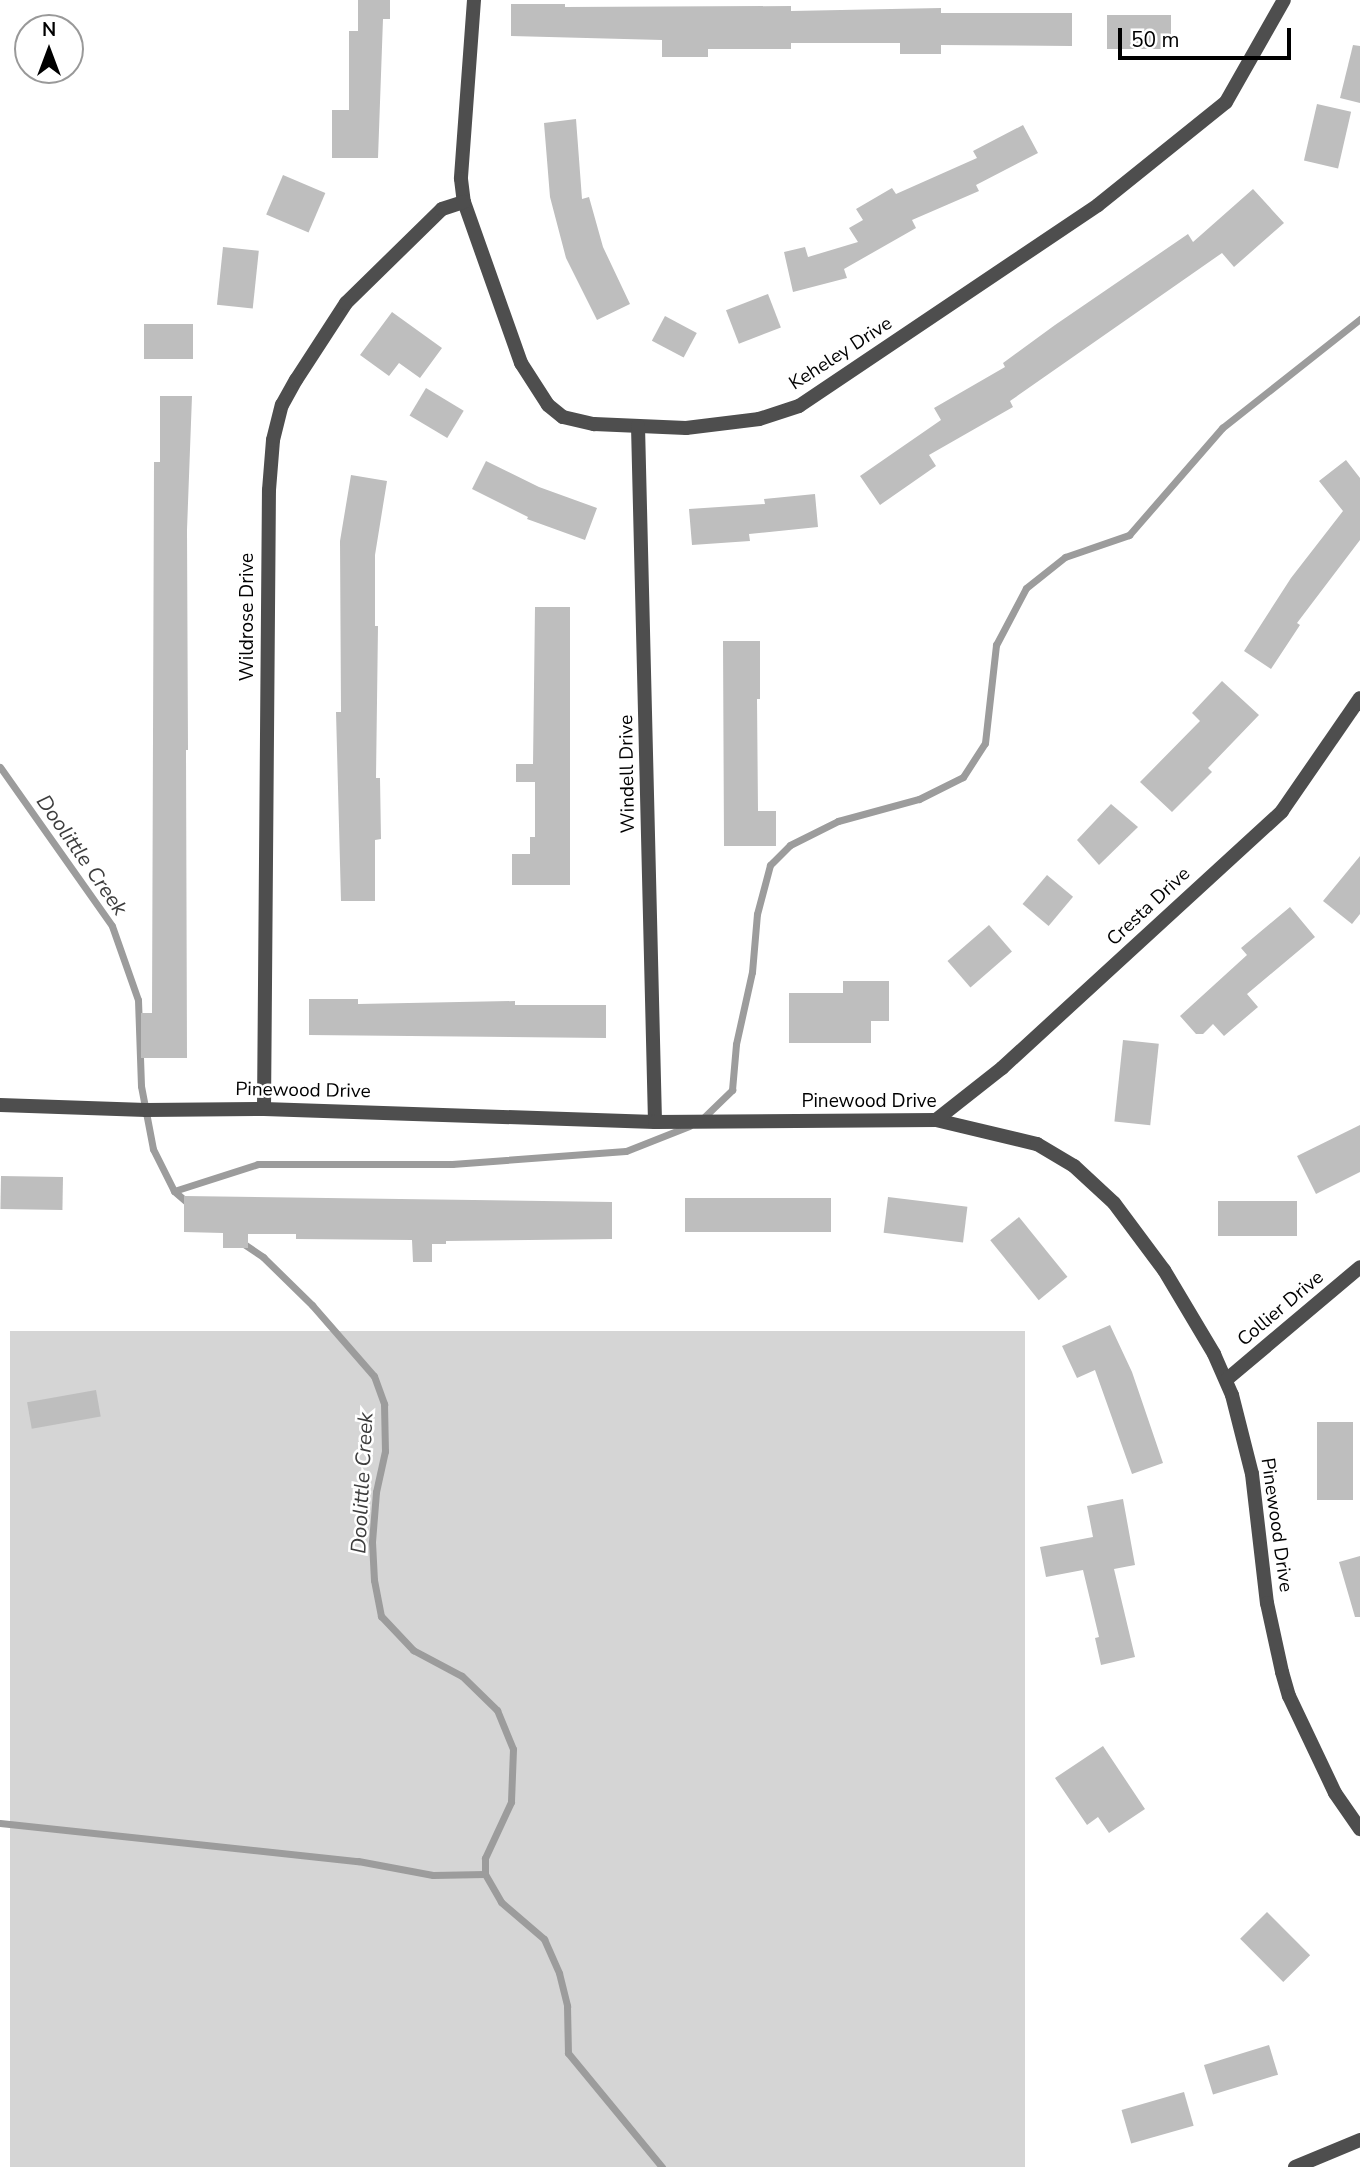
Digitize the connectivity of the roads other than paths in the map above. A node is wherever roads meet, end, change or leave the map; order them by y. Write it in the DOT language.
graph roads {
  1 [pos="474,0"];
  2 [pos="1284,0"];
  3 [pos="464,202"];
  4 [pos="638,426"];
  5 [pos="1360,698"];
  6 [pos="0,1105"];
  7 [pos="264,1109"];
  8 [pos="936,1120"];
  9 [pos="656,1122"];
  10 [pos="1360,1267"];
  11 [pos="1226,1380"];
  12 [pos="1360,1829"];
  13 [pos="1360,2140"];
  14 [pos="1294,2167"];
  1 -- 3 [label="street, Keheley Drive"];
  2 -- 4 [label="street, Keheley Drive"];
  3 -- 4 [label="street, Keheley Drive"];
  3 -- 7 [label="street, Wildrose Drive"];
  4 -- 9 [label="street, Windell Drive"];
  5 -- 8 [label="street, Cresta Drive"];
  6 -- 7 [label="street, Pinewood Drive"];
  7 -- 9 [label="street, Pinewood Drive"];
  8 -- 9 [label="street, Pinewood Drive"];
  8 -- 11 [label="street, Pinewood Drive"];
  10 -- 11 [label="street, Collier Drive"];
  11 -- 12 [label="street, Pinewood Drive"];
  13 -- 14 [label="street"];
}
